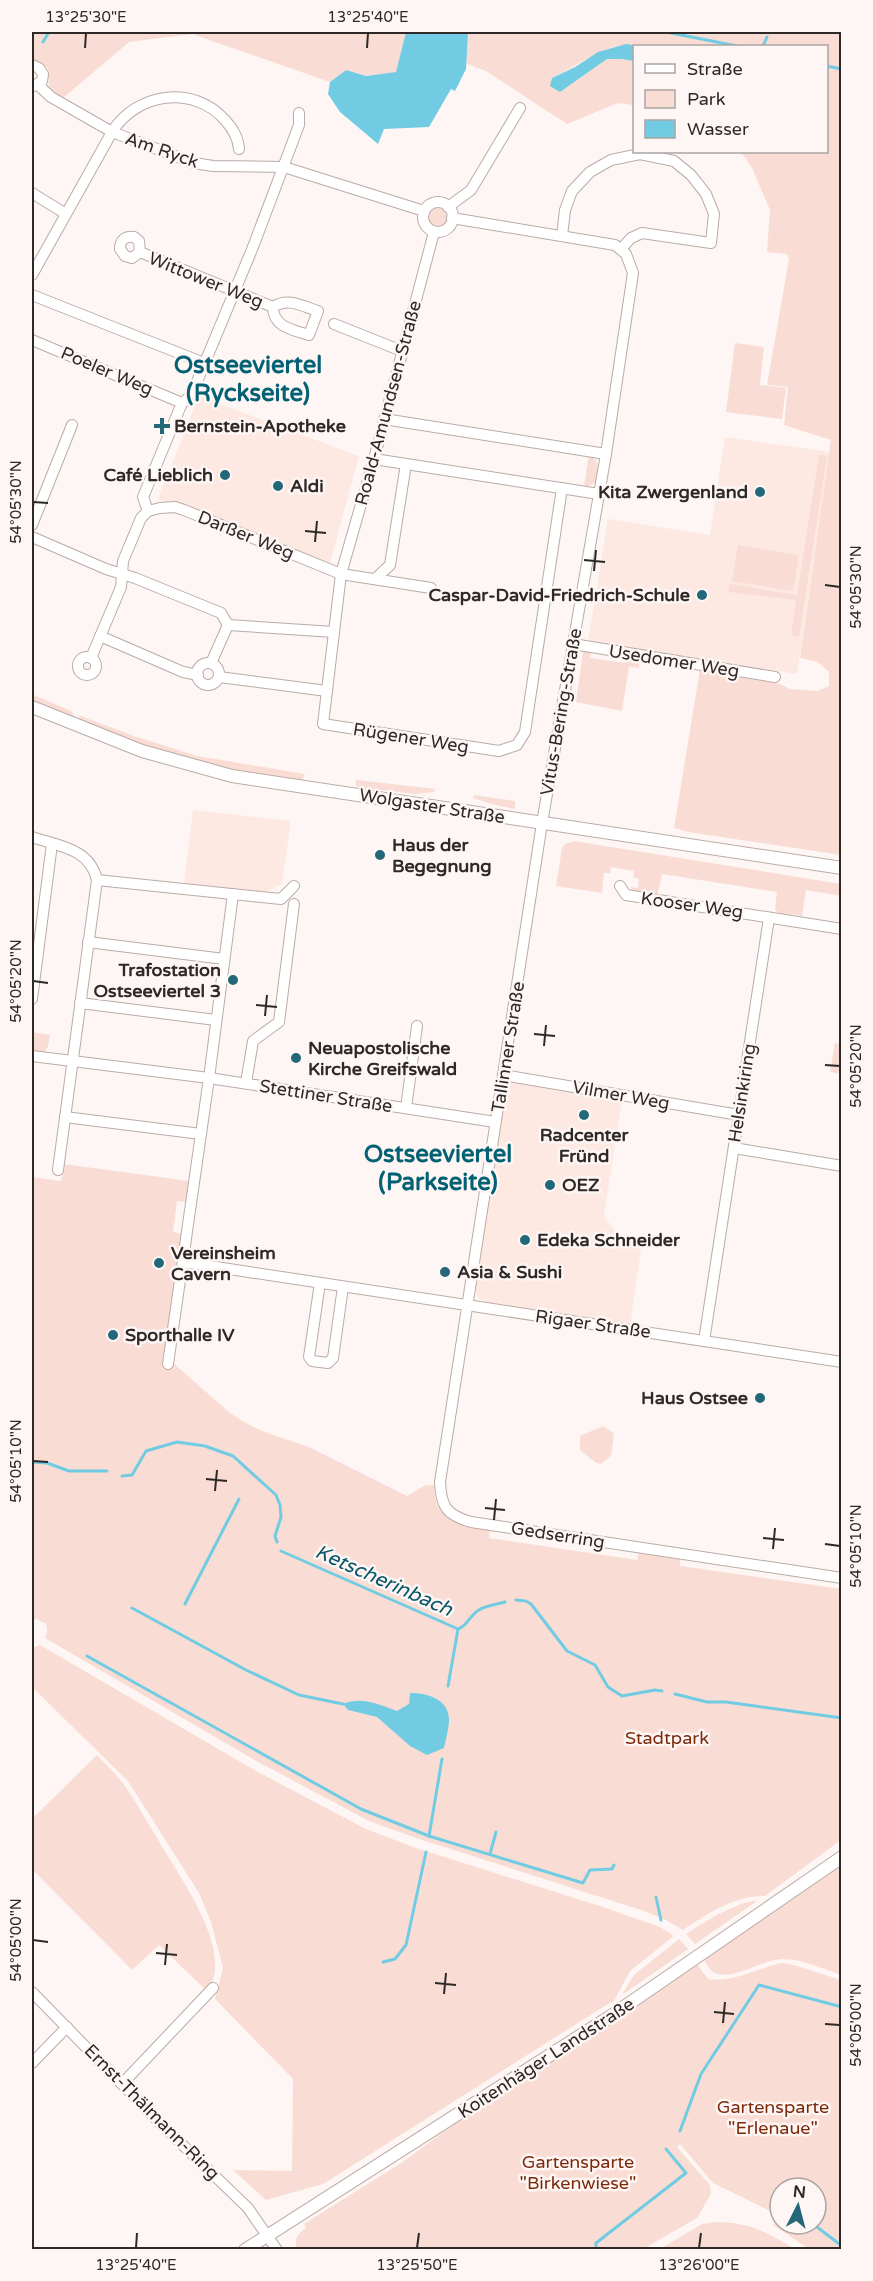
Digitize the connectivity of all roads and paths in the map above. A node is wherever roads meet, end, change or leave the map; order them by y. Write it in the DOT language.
graph roads {
  1 [pos="32,66"];
  2 [pos="35,85"];
  3 [pos="520,108"];
  4 [pos="299,113"];
  5 [pos="112,132"];
  6 [pos="239,149"];
  7 [pos="284,167"];
  8 [pos="32,193"];
  9 [pos="448,207"];
  10 [pos="424,211"];
  11 [pos="66,214"];
  12 [pos="452,218"];
  13 [pos="434,232"];
  14 [pos="562,236"];
  15 [pos="621,249"];
  16 [pos="140,252"];
  17 [pos="32,275"];
  18 [pos="234,292"];
  19 [pos="32,295"];
  20 [pos="273,307"];
  21 [pos="334,324"];
  22 [pos="32,340"];
  23 [pos="402,351"];
  24 [pos="204,363"];
  25 [pos="182,403"];
  26 [pos="384,419"];
  27 [pos="72,425"];
  28 [pos="606,454"];
  29 [pos="374,459"];
  30 [pos="406,464"];
  31 [pos="562,488"];
  32 [pos="599,494"];
  33 [pos="148,511"];
  34 [pos="32,525"];
  35 [pos="32,537"];
  36 [pos="122,574"];
  37 [pos="341,574"];
  38 [pos="375,579"];
  39 [pos="431,588"];
  40 [pos="228,625"];
  41 [pos="334,632"];
  42 [pos="100,636"];
  43 [pos="573,644"];
  44 [pos="91,658"];
  45 [pos="211,663"];
  46 [pos="198,675"];
  47 [pos="219,676"];
  48 [pos="775,677"];
  49 [pos="327,691"];
  50 [pos="32,707"];
  51 [pos="323,724"];
  52 [pos="499,751"];
  53 [pos="542,823"];
  54 [pos="32,837"];
  55 [pos="52,844"];
  56 [pos="842,868"];
  57 [pos="97,880"];
  58 [pos="294,886"];
  59 [pos="620,886"];
  60 [pos="233,894"];
  61 [pos="294,904"];
  62 [pos="769,918"];
  63 [pos="842,929"];
  64 [pos="88,942"];
  65 [pos="224,959"];
  66 [pos="32,999"];
  67 [pos="80,1003"];
  68 [pos="216,1020"];
  69 [pos="417,1026"];
  70 [pos="32,1056"];
  71 [pos="73,1061"];
  72 [pos="503,1075"];
  73 [pos="209,1077"];
  74 [pos="246,1083"];
  75 [pos="406,1108"];
  76 [pos="739,1115"];
  77 [pos="65,1117"];
  78 [pos="495,1122"];
  79 [pos="201,1134"];
  80 [pos="734,1148"];
  81 [pos="842,1166"];
  82 [pos="58,1170"];
  83 [pos="183,1262"];
  84 [pos="320,1283"];
  85 [pos="343,1287"];
  86 [pos="466,1306"];
  87 [pos="704,1341"];
  88 [pos="842,1362"];
  89 [pos="168,1364"];
  90 [pos="842,1578"];
  91 [pos="842,1857"];
  92 [pos="213,1988"];
  93 [pos="32,1992"];
  94 [pos="67,2027"];
  95 [pos="34,2055"];
  96 [pos="122,2084"];
  97 [pos="268,2235"];
  98 [pos="245,2250"];
  99 [pos="277,2250"];
  1 -- 2 [label="street, Am Ryck"];
  2 -- 5 [label="street, Am Ryck"];
  3 -- 9 [label="street, Am Ryck"];
  4 -- 7 [label="street"];
  5 -- 6 [label="street, Am Ryck"];
  5 -- 7 [label="street, Am Ryck"];
  5 -- 11 [label="street"];
  7 -- 10 [label="street, Am Ryck"];
  7 -- 18 [label="street"];
  8 -- 11 [label="street"];
  9 -- 10 [label="street, Am Ryck"];
  9 -- 12 [label="street"];
  10 -- 13 [label="street"];
  11 -- 17 [label="street"];
  12 -- 13 [label="street"];
  12 -- 14 [label="street"];
  13 -- 23 [label="street, Roald-Amundsen-Straße"];
  14 -- 15 [label="street"];
  14 -- 15 [label="street"];
  15 -- 28 [label="street, Vitus-Bering-Straße"];
  16 -- 18 [label="street, Wittower Weg"];
  18 -- 20 [label="street, Wittower Weg"];
  18 -- 24 [label="street"];
  19 -- 24 [label="street"];
  21 -- 23 [label="street"];
  22 -- 25 [label="street, Poeler Weg"];
  23 -- 26 [label="street, Roald-Amundsen-Straße"];
  24 -- 25 [label="street"];
  25 -- 33 [label="street"];
  26 -- 28 [label="street"];
  26 -- 29 [label="street, Roald-Amundsen-Straße"];
  27 -- 34 [label="street"];
  28 -- 32 [label="street, Vitus-Bering-Straße"];
  29 -- 30 [label="street"];
  29 -- 37 [label="street, Roald-Amundsen-Straße"];
  30 -- 31 [label="street"];
  30 -- 38 [label="street"];
  31 -- 32 [label="street"];
  31 -- 52 [label="street, Vitus-Bering-Straße"];
  32 -- 43 [label="street, Vitus-Bering-Straße"];
  33 -- 36 [label="street"];
  33 -- 37 [label="street, Darßer Weg"];
  35 -- 36 [label="street"];
  36 -- 40 [label="street"];
  36 -- 42 [label="street"];
  37 -- 38 [label="street"];
  37 -- 41 [label="street, Roald-Amundsen-Straße"];
  38 -- 39 [label="street"];
  40 -- 41 [label="street"];
  40 -- 45 [label="street"];
  41 -- 49 [label="street, Roald-Amundsen-Straße"];
  42 -- 44 [label="street"];
  42 -- 46 [label="street"];
  43 -- 48 [label="street, Usedomer Weg"];
  43 -- 53 [label="street, Vitus-Bering-Straße"];
  45 -- 46 [label="street"];
  45 -- 47 [label="street"];
  46 -- 47 [label="street"];
  47 -- 49 [label="street"];
  49 -- 51 [label="street, Roald-Amundsen-Straße"];
  50 -- 53 [label="main road, Wolgaster Straße"];
  51 -- 52 [label="street, Rügener Weg"];
  53 -- 56 [label="main road, Wolgaster Straße"];
  53 -- 72 [label="street, Tallinner Straße"];
  54 -- 55 [label="street"];
  55 -- 57 [label="street"];
  55 -- 66 [label="street"];
  57 -- 60 [label="street"];
  57 -- 64 [label="street"];
  58 -- 60 [label="street"];
  59 -- 62 [label="street, Kooser Weg"];
  60 -- 65 [label="street"];
  61 -- 74 [label="street, Stettiner Straße"];
  62 -- 63 [label="street"];
  62 -- 76 [label="street, Helsinkiring"];
  64 -- 65 [label="street"];
  64 -- 67 [label="street"];
  65 -- 68 [label="street"];
  67 -- 68 [label="street"];
  67 -- 71 [label="street"];
  68 -- 73 [label="street"];
  69 -- 75 [label="street, Stettiner Straße"];
  70 -- 71 [label="street, Stettiner Straße"];
  71 -- 73 [label="street, Stettiner Straße"];
  71 -- 77 [label="street"];
  72 -- 76 [label="street, Vilmer Weg"];
  72 -- 78 [label="street, Tallinner Straße"];
  73 -- 74 [label="street, Stettiner Straße"];
  73 -- 79 [label="street"];
  74 -- 75 [label="street, Stettiner Straße"];
  75 -- 78 [label="street, Stettiner Straße"];
  76 -- 80 [label="street, Helsinkiring"];
  77 -- 79 [label="street"];
  77 -- 82 [label="street"];
  78 -- 86 [label="street, Tallinner Straße"];
  79 -- 83 [label="street"];
  80 -- 81 [label="street"];
  80 -- 87 [label="street, Helsinkiring"];
  83 -- 84 [label="street, Rigaer Straße"];
  83 -- 89 [label="street"];
  84 -- 85 [label="street, Rigaer Straße"];
  84 -- 85 [label="street"];
  85 -- 86 [label="street, Rigaer Straße"];
  86 -- 87 [label="street, Rigaer Straße"];
  86 -- 90 [label="street, Gedserring"];
  87 -- 88 [label="street, Rigaer Straße"];
  91 -- 97 [label="main road, Koitenhäger Landstraße"];
  92 -- 96 [label="street"];
  93 -- 94 [label="street, Ernst-Thälmann-Ring"];
  94 -- 95 [label="street"];
  94 -- 96 [label="street, Ernst-Thälmann-Ring"];
  96 -- 97 [label="street, Ernst-Thälmann-Ring"];
  97 -- 98 [label="main road, Koitenhäger Landstraße"];
  97 -- 99 [label="street, Ernst-Thälmann-Ring"];
}
